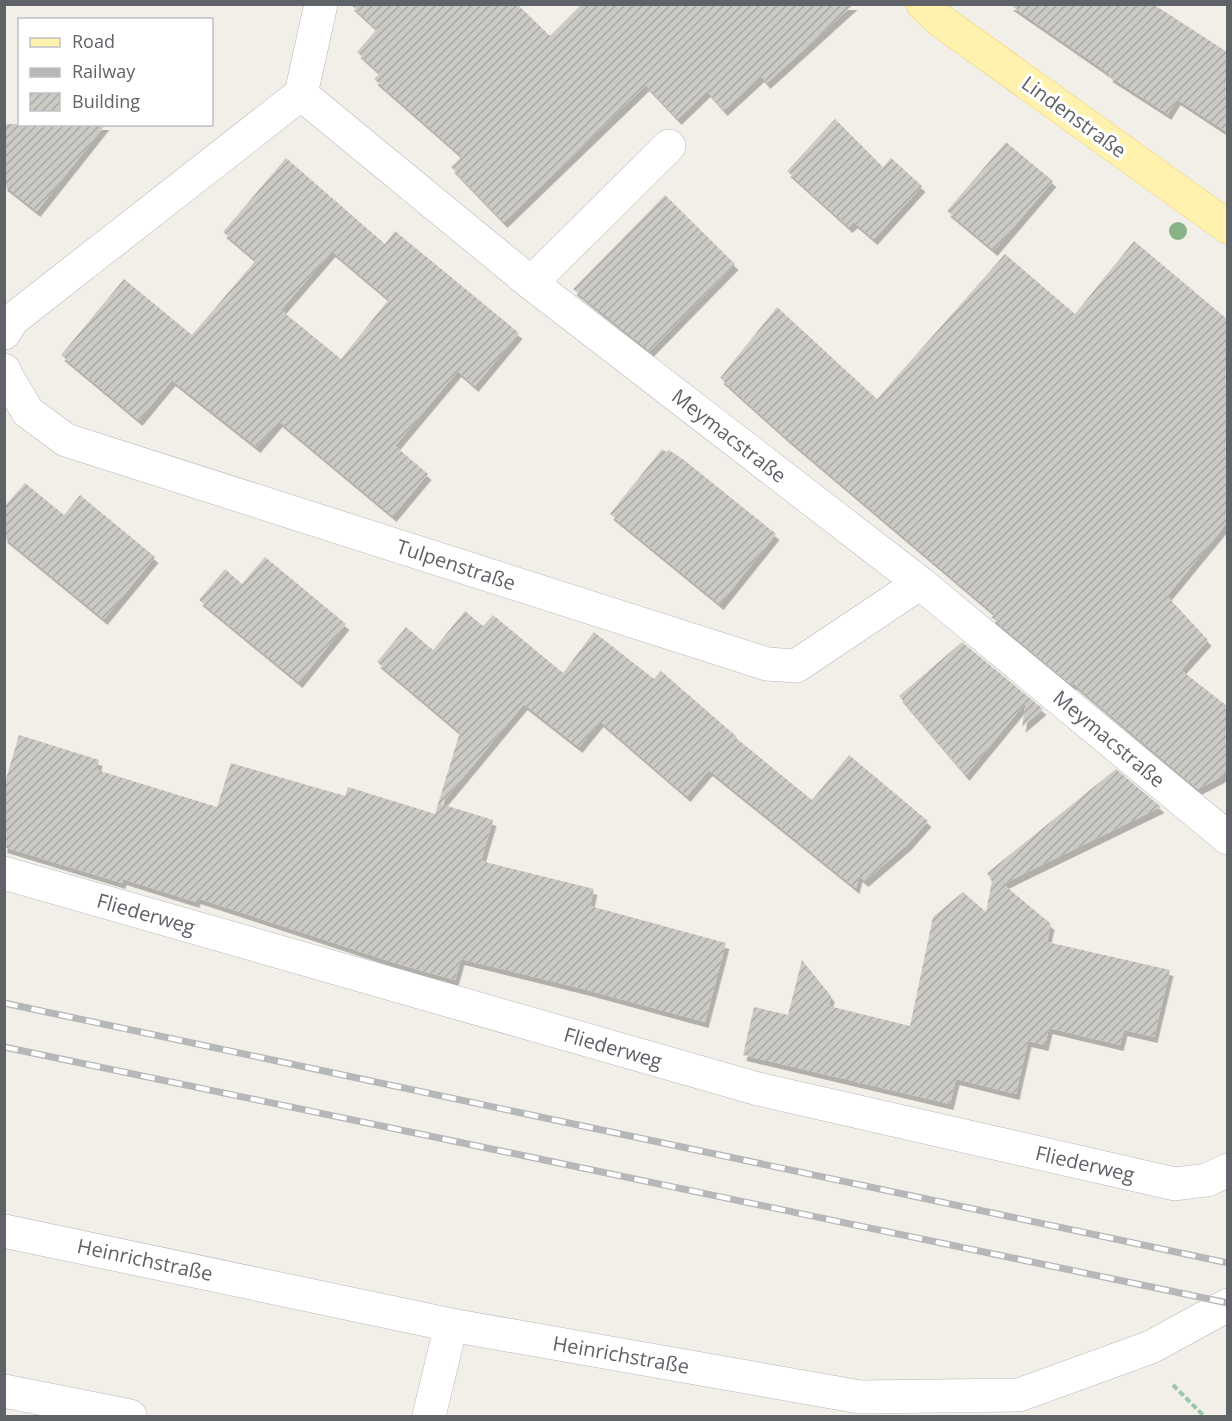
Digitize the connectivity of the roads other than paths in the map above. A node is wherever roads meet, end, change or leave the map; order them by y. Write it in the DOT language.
graph roads {
  1 [pos="321,4"];
  2 [pos="923,4"];
  3 [pos="301,94"];
  4 [pos="669,146"];
  5 [pos="1227,227"];
  6 [pos="531,283"];
  7 [pos="4,333"];
  8 [pos="4,370"];
  9 [pos="920,583"];
  10 [pos="1227,838"];
  11 [pos="4,873"];
  12 [pos="1227,1170"];
  13 [pos="4,1231"];
  14 [pos="1227,1305"];
  15 [pos="451,1325"];
  16 [pos="4,1391"];
  17 [pos="130,1416"];
  18 [pos="429,1416"];
  1 -- 3 [label="street"];
  2 -- 5 [label="main road, Lindenstraße"];
  3 -- 6 [label="street, Meymacstraße"];
  3 -- 7 [label="street"];
  4 -- 6 [label="street"];
  6 -- 9 [label="street, Meymacstraße"];
  8 -- 9 [label="street, Tulpenstraße"];
  9 -- 10 [label="street, Meymacstraße"];
  11 -- 12 [label="street, Fliederweg"];
  13 -- 15 [label="street, Heinrichstraße"];
  14 -- 15 [label="street, Heinrichstraße"];
  15 -- 18 [label="street"];
  16 -- 17 [label="street"];
}
